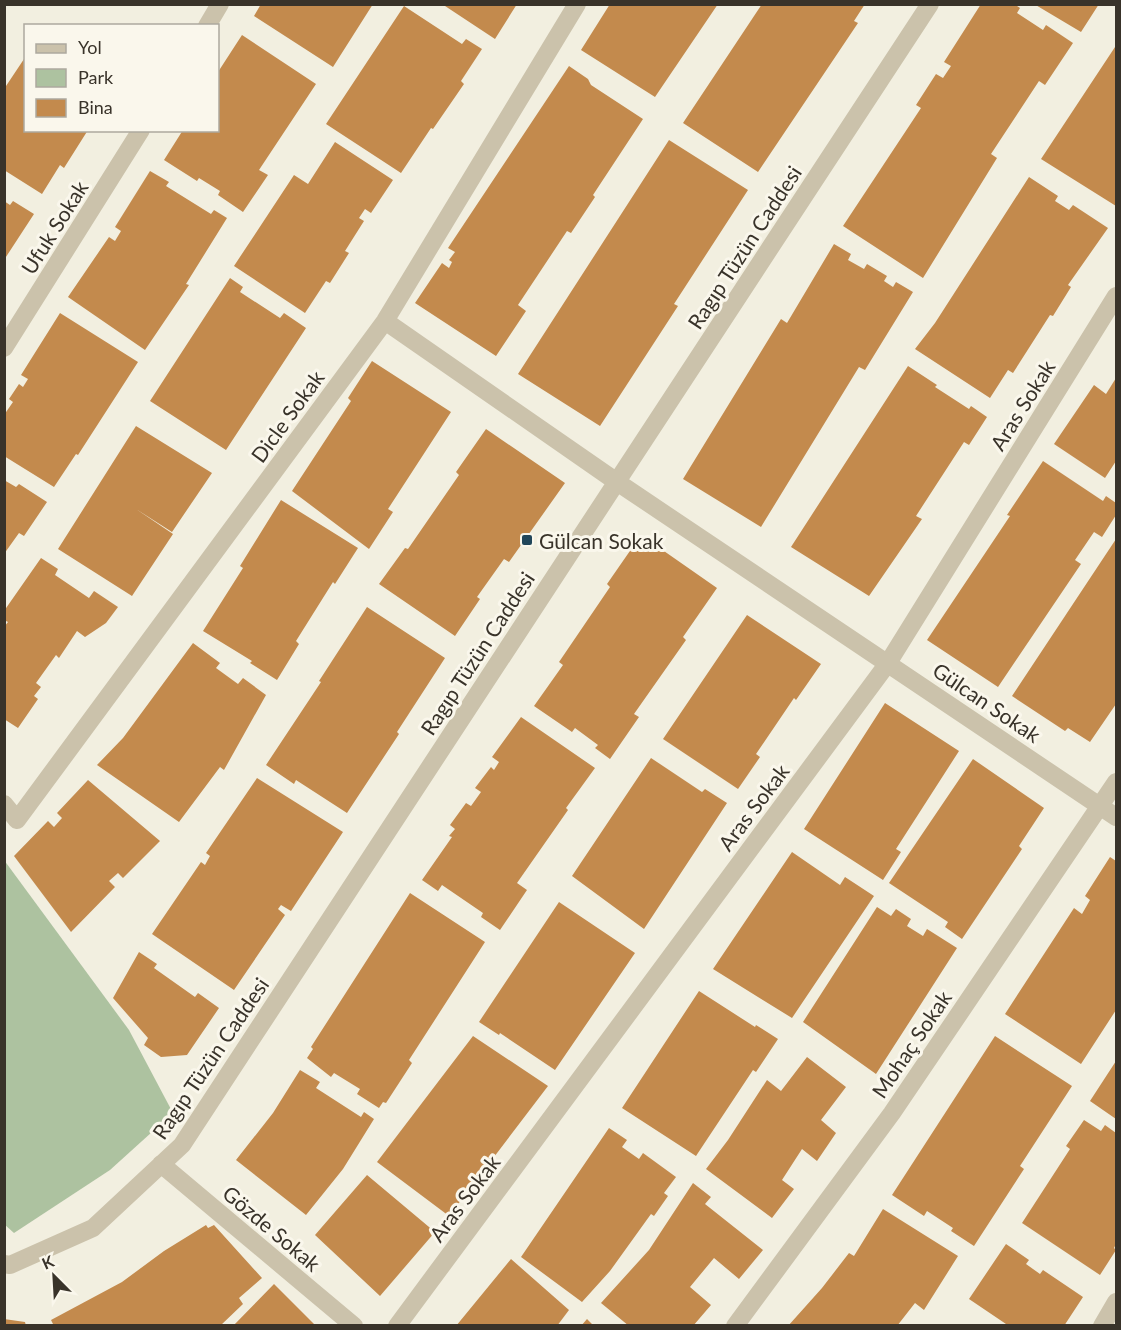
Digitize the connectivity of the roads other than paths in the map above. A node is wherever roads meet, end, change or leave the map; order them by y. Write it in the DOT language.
graph roads {
  1 [pos="220,4"];
  2 [pos="578,4"];
  3 [pos="930,4"];
  4 [pos="208,24"];
  5 [pos="140,132"];
  6 [pos="1116,296"];
  7 [pos="385,321"];
  8 [pos="4,348"];
  9 [pos="617,482"];
  10 [pos="888,663"];
  11 [pos="1116,782"];
  12 [pos="4,804"];
  13 [pos="1101,807"];
  14 [pos="1116,817"];
  15 [pos="161,1164"];
  16 [pos="4,1264"];
  17 [pos="1116,1302"];
  18 [pos="354,1326"];
  19 [pos="397,1326"];
  20 [pos="735,1326"];
  21 [pos="1102,1326"];
  1 -- 4 [label="street"];
  2 -- 7 [label="street, Dicle Sokak"];
  3 -- 9 [label="street, Ragıp Tüzün Caddesi"];
  5 -- 8 [label="street, Ufuk Sokak"];
  6 -- 10 [label="street, Aras Sokak"];
  7 -- 9 [label="street, Gülcan Sokak"];
  7 -- 12 [label="street, Dicle Sokak"];
  9 -- 10 [label="street, Gülcan Sokak"];
  9 -- 15 [label="street, Ragıp Tüzün Caddesi"];
  10 -- 13 [label="street, Gülcan Sokak"];
  10 -- 19 [label="street, Aras Sokak"];
  11 -- 13 [label="street, Mohaç Sokak"];
  13 -- 14 [label="street, Gülcan Sokak"];
  13 -- 20 [label="street, Mohaç Sokak"];
  15 -- 16 [label="street, Ragıp Tüzün Caddesi"];
  15 -- 18 [label="street, Gözde Sokak"];
  17 -- 21 [label="street"];
}
